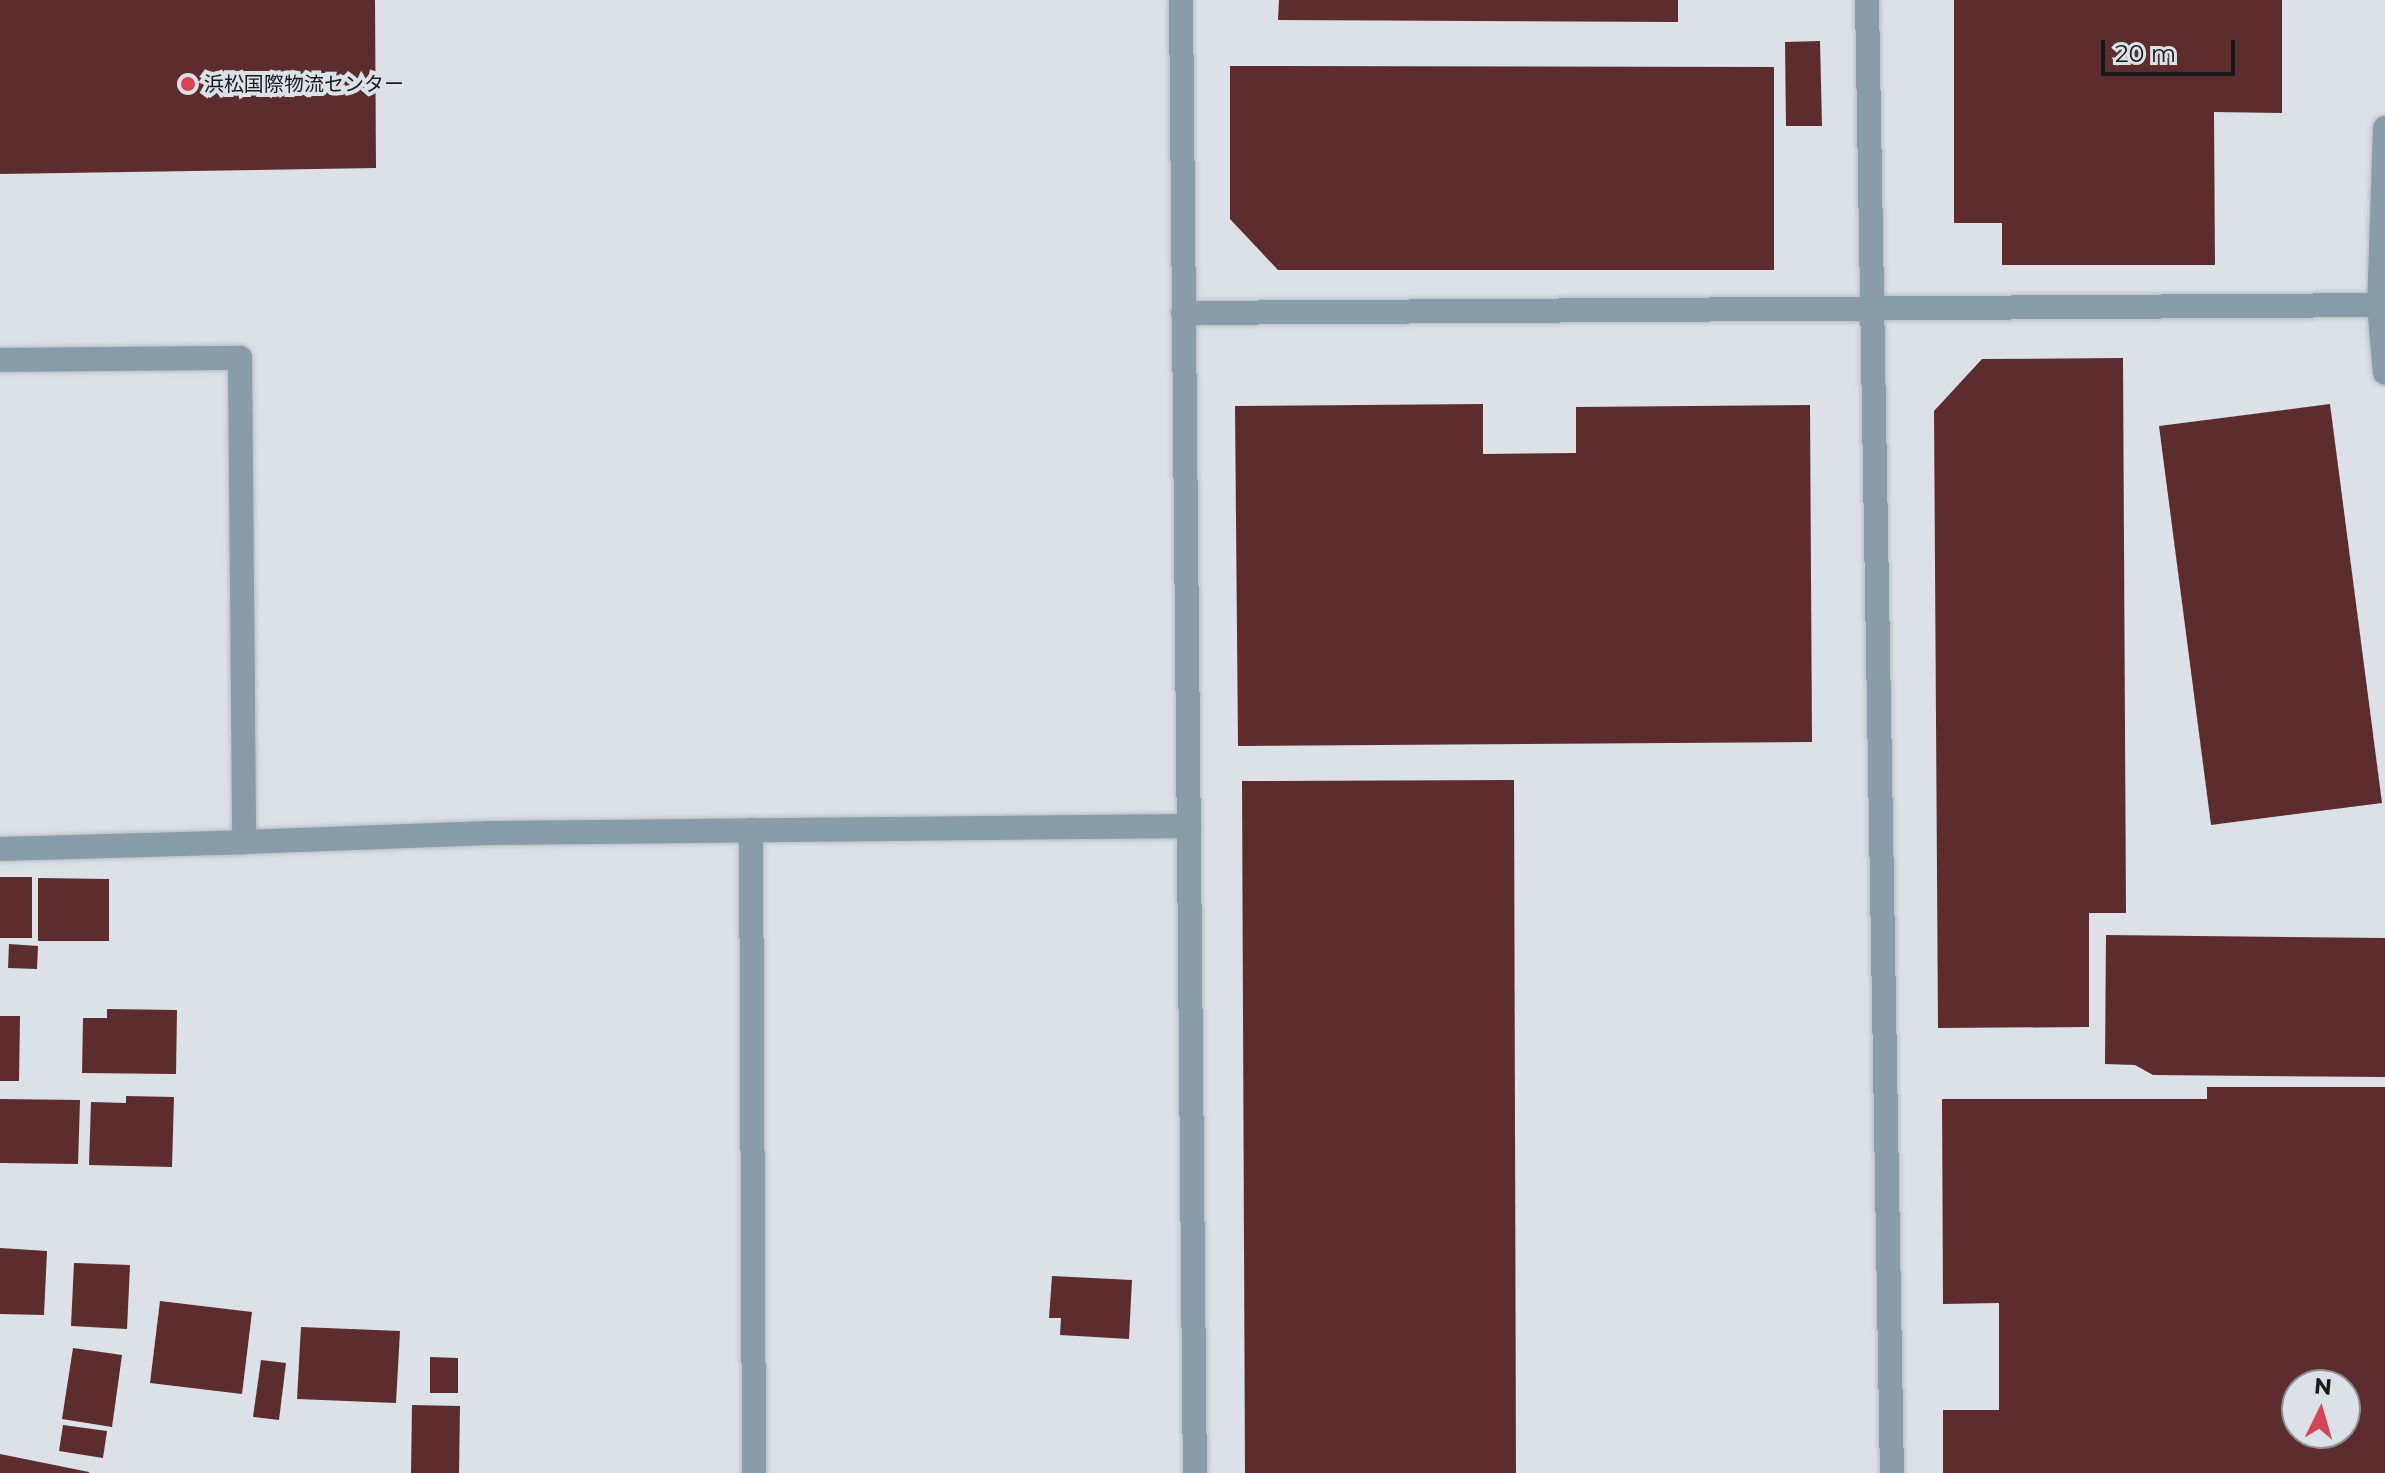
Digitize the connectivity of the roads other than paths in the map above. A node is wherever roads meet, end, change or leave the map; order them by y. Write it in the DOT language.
graph roads {
  1 [pos="1181,0"];
  2 [pos="1867,0"];
  3 [pos="2385,128"];
  4 [pos="2379,305"];
  5 [pos="1872,311"];
  6 [pos="1183,313"];
  7 [pos="0,360"];
  8 [pos="2385,373"];
  9 [pos="1189,826"];
  10 [pos="751,830"];
  11 [pos="244,842"];
  12 [pos="0,849"];
  13 [pos="754,1473"];
  14 [pos="1195,1473"];
  15 [pos="1892,1473"];
  1 -- 6 [label="street"];
  2 -- 5 [label="street"];
  3 -- 4 [label="street"];
  4 -- 5 [label="street"];
  4 -- 8 [label="street"];
  5 -- 6 [label="street"];
  5 -- 15 [label="street"];
  6 -- 9 [label="street"];
  7 -- 11 [label="street"];
  9 -- 10 [label="street"];
  9 -- 14 [label="street"];
  10 -- 11 [label="street"];
  10 -- 13 [label="street"];
  11 -- 12 [label="street"];
}
